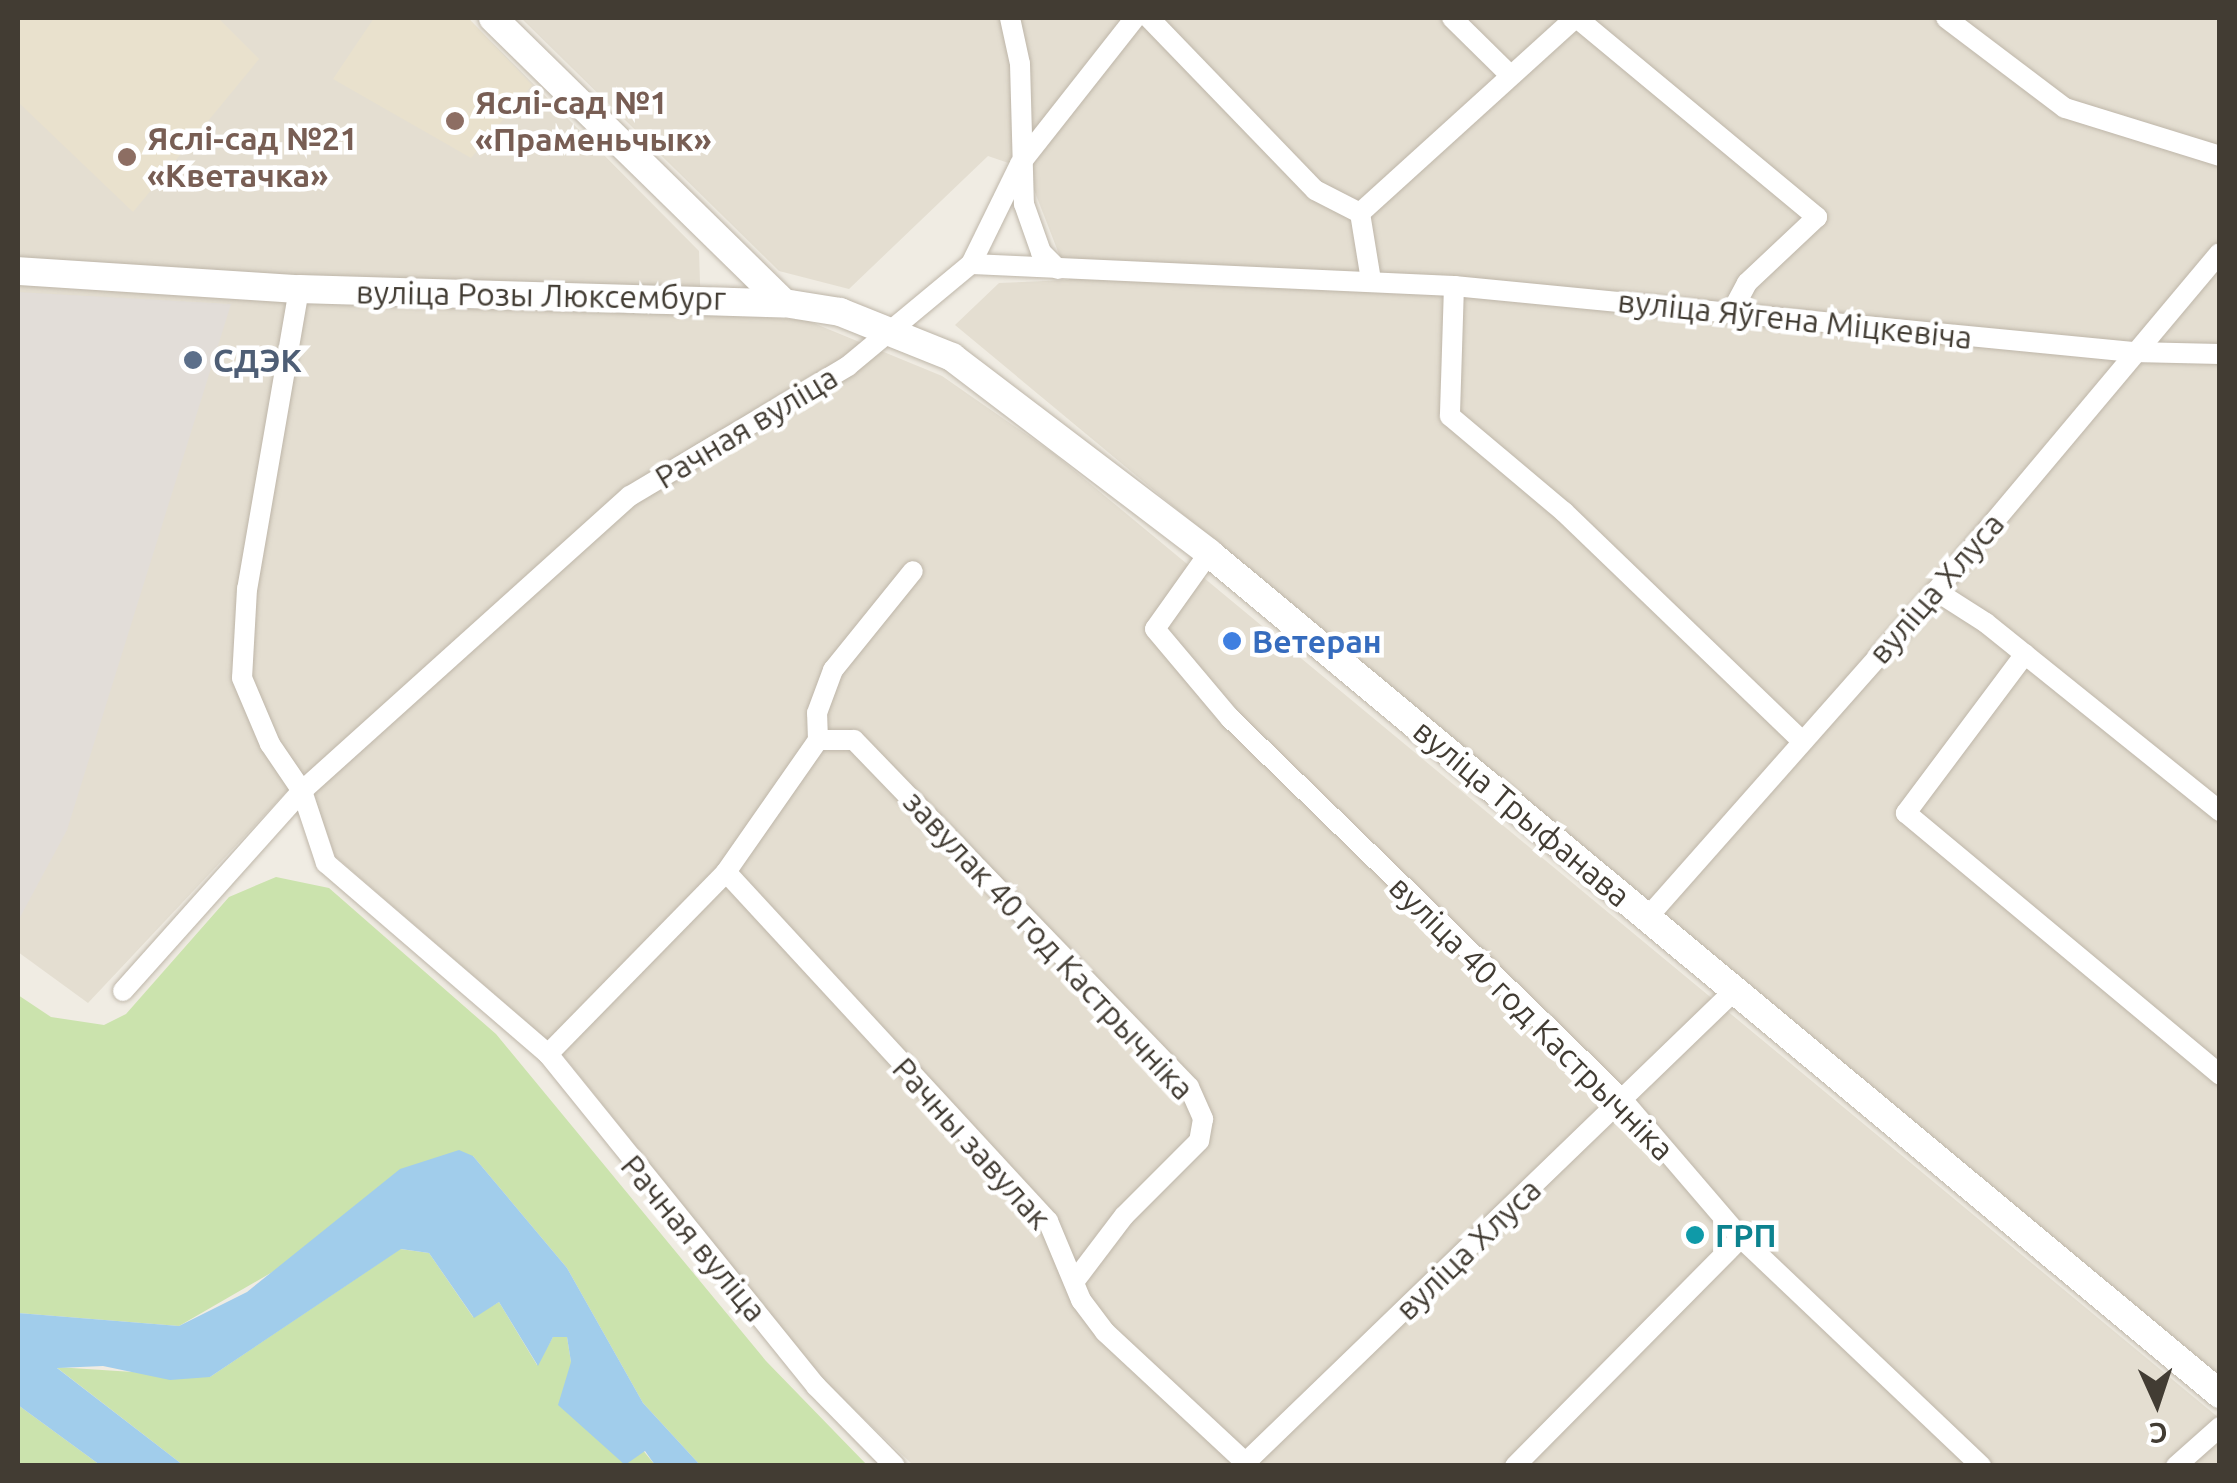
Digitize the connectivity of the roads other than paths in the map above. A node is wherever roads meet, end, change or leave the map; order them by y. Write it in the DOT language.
graph roads {
  1 [pos="493,18"];
  2 [pos="1010,18"];
  3 [pos="1135,18"];
  4 [pos="1149,18"];
  5 [pos="1452,18"];
  6 [pos="1576,18"];
  7 [pos="1946,18"];
  8 [pos="1509,74"];
  9 [pos="2220,156"];
  10 [pos="1020,164"];
  11 [pos="1360,213"];
  12 [pos="2220,254"];
  13 [pos="970,264"];
  14 [pos="1058,269"];
  15 [pos="18,270"];
  16 [pos="1370,280"];
  17 [pos="1454,286"];
  18 [pos="298,289"];
  19 [pos="784,303"];
  20 [pos="1732,313"];
  21 [pos="892,330"];
  22 [pos="2133,352"];
  23 [pos="2220,354"];
  24 [pos="1209,553"];
  25 [pos="912,571"];
  26 [pos="1936,591"];
  27 [pos="2025,654"];
  28 [pos="818,740"];
  29 [pos="1802,741"];
  30 [pos="302,791"];
  31 [pos="2220,810"];
  32 [pos="726,872"];
  33 [pos="1648,917"];
  34 [pos="1736,990"];
  35 [pos="122,991"];
  36 [pos="548,1054"];
  37 [pos="2220,1076"];
  38 [pos="1620,1098"];
  39 [pos="1741,1238"];
  40 [pos="1076,1278"];
  41 [pos="2220,1394"];
  42 [pos="2220,1426"];
  43 [pos="1244,1464"];
  44 [pos="896,1466"];
  45 [pos="1515,1466"];
  46 [pos="1982,1466"];
  47 [pos="2176,1466"];
  1 -- 19 [label="street"];
  2 -- 10 [label="street"];
  3 -- 10 [label="street, Рачная вуліца"];
  4 -- 11 [label="street"];
  5 -- 8 [label="street"];
  6 -- 8 [label="street"];
  6 -- 20 [label="street"];
  7 -- 9 [label="street"];
  8 -- 11 [label="street"];
  10 -- 13 [label="street, Рачная вуліца"];
  10 -- 14 [label="street"];
  11 -- 16 [label="street"];
  12 -- 22 [label="street, вуліца Хлуса"];
  13 -- 14 [label="street, вуліца Яўгена Міцкевіча"];
  13 -- 21 [label="street, Рачная вуліца"];
  14 -- 16 [label="street, вуліца Яўгена Міцкевіча"];
  15 -- 18 [label="street, вуліца Розы Люксембург"];
  16 -- 17 [label="street, вуліца Яўгена Міцкевіча"];
  17 -- 20 [label="street, вуліца Яўгена Міцкевіча"];
  17 -- 29 [label="street"];
  18 -- 19 [label="street, вуліца Розы Люксембург"];
  18 -- 30 [label="street"];
  19 -- 21 [label="street, вуліца Трыфанава"];
  20 -- 22 [label="street, вуліца Яўгена Міцкевіча"];
  21 -- 24 [label="street, вуліца Трыфанава"];
  21 -- 30 [label="street, Рачная вуліца"];
  22 -- 23 [label="street, вуліца Яўгена Міцкевіча"];
  22 -- 26 [label="street, вуліца Хлуса"];
  24 -- 33 [label="street, вуліца Трыфанава"];
  24 -- 38 [label="street, вуліца 40 год Кастрычніка"];
  25 -- 28 [label="street"];
  26 -- 27 [label="street"];
  26 -- 29 [label="street, вуліца Хлуса"];
  27 -- 31 [label="street"];
  27 -- 37 [label="street"];
  28 -- 32 [label="street"];
  28 -- 40 [label="street, завулак 40 год Кастрычніка"];
  29 -- 33 [label="street, вуліца Хлуса"];
  30 -- 35 [label="street, Рачная вуліца"];
  30 -- 36 [label="street, Рачная вуліца"];
  32 -- 36 [label="street"];
  32 -- 40 [label="street, Рачны завулак"];
  33 -- 34 [label="street, вуліца Трыфанава"];
  34 -- 38 [label="street, вуліца Хлуса"];
  34 -- 41 [label="street, вуліца Трыфанава"];
  36 -- 44 [label="street, Рачная вуліца"];
  38 -- 39 [label="street, вуліца 40 год Кастрычніка"];
  38 -- 43 [label="street, вуліца Хлуса"];
  39 -- 45 [label="street"];
  39 -- 46 [label="street, вуліца 40 год Кастрычніка"];
  40 -- 43 [label="street, Рачны завулак"];
  42 -- 47 [label="street"];
}
